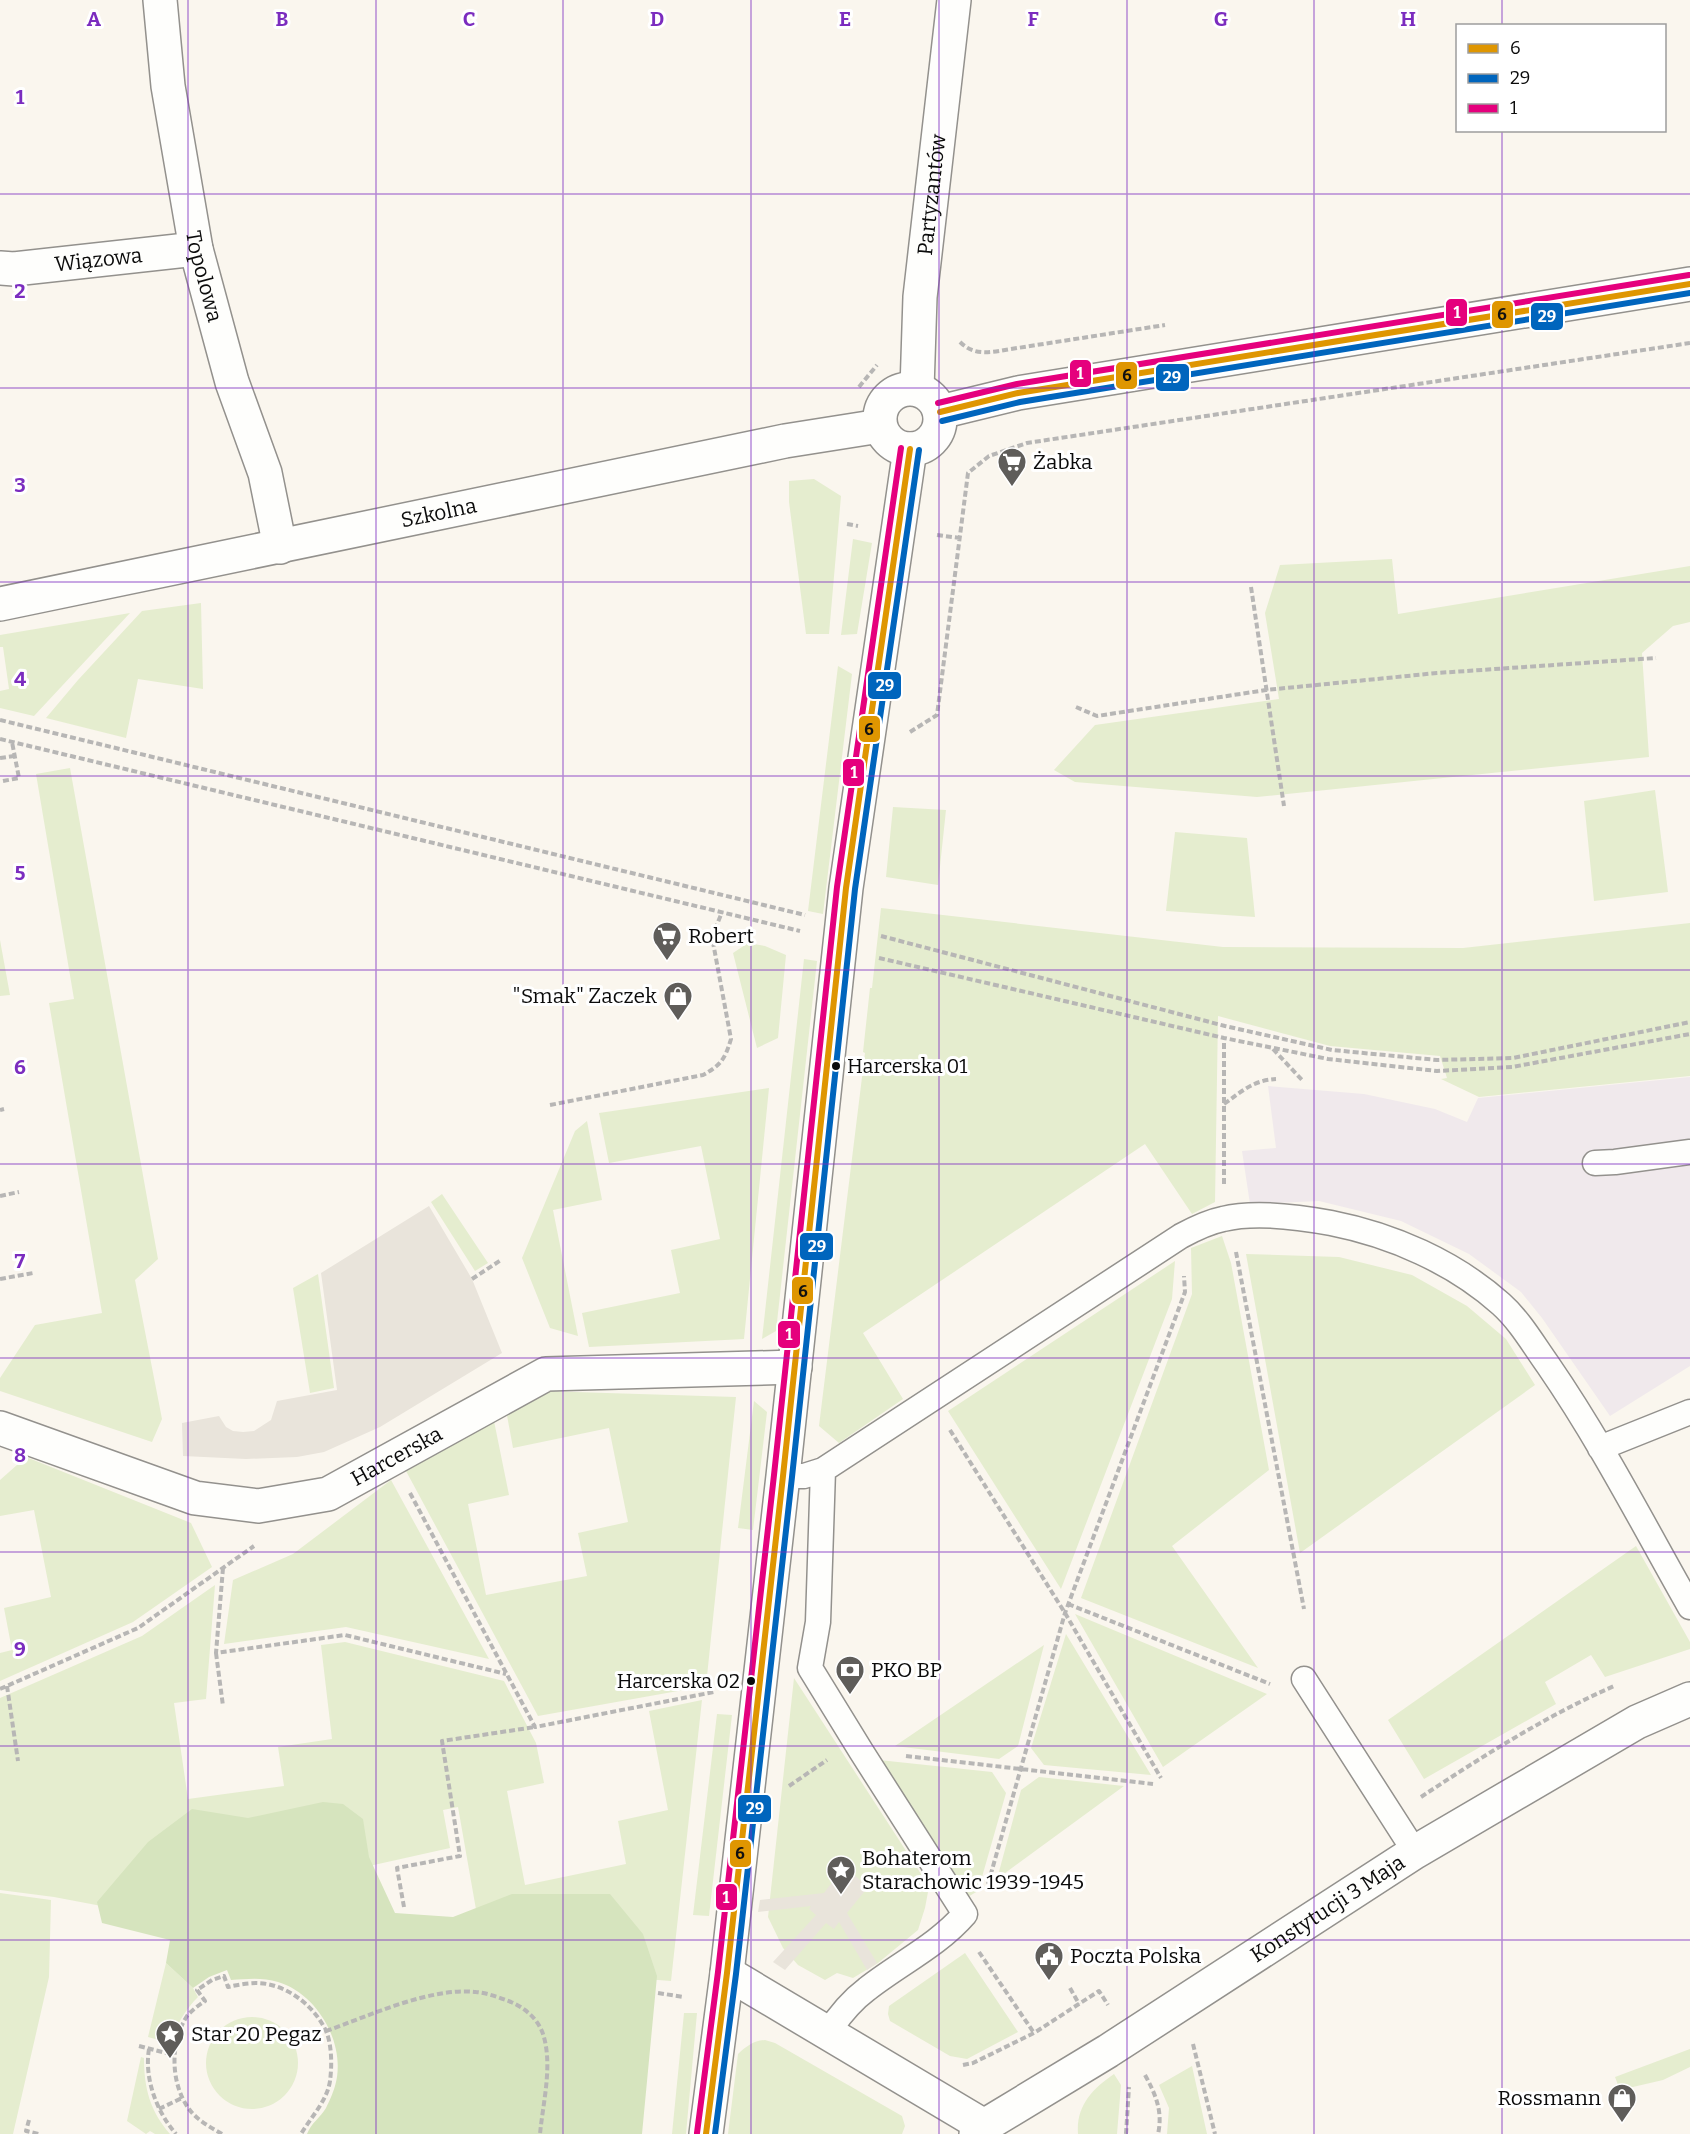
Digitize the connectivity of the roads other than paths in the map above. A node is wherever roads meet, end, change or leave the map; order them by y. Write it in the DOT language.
graph roads {
  1 [pos="160,0"];
  2 [pos="954,0"];
  3 [pos="196,249"];
  4 [pos="0,268"];
  5 [pos="1690,284"];
  6 [pos="917,389"];
  7 [pos="940,412"];
  8 [pos="880,426"];
  9 [pos="909,449"];
  10 [pos="280,547"];
  11 [pos="0,604"];
  12 [pos="1690,1152"];
  13 [pos="1595,1163"];
  14 [pos="795,1367"];
  15 [pos="1690,1412"];
  16 [pos="0,1428"];
  17 [pos="1600,1448"];
  18 [pos="823,1470"];
  19 [pos="783,1476"];
  20 [pos="1690,1607"];
  21 [pos="1304,1679"];
  22 [pos="1690,1699"];
  23 [pos="1415,1852"];
  24 [pos="727,1973"];
  25 [pos="827,2034"];
  26 [pos="980,2132"];
  27 [pos="706,2134"];
  1 -- 3 [label="street, Topolowa"];
  2 -- 6 [label="street, Partyzantów"];
  3 -- 4 [label="street, Wiązowa"];
  3 -- 10 [label="street, Topolowa"];
  5 -- 7 [label="street"];
  6 -- 7 [label="street"];
  6 -- 8 [label="street"];
  7 -- 9 [label="street"];
  8 -- 9 [label="street"];
  8 -- 10 [label="street, Szkolna"];
  9 -- 14 [label="street"];
  10 -- 11 [label="street, Szkolna"];
  12 -- 13 [label="lane"];
  14 -- 16 [label="street, Harcerska"];
  14 -- 19 [label="street"];
  15 -- 17 [label="lane"];
  17 -- 18 [label="lane"];
  17 -- 20 [label="lane"];
  18 -- 19 [label="lane"];
  18 -- 25 [label="lane"];
  19 -- 24 [label="street"];
  21 -- 23 [label="lane"];
  22 -- 23 [label="street, Konstytucji 3 Maja"];
  23 -- 26 [label="street, Konstytucji 3 Maja"];
  24 -- 25 [label="street"];
  24 -- 27 [label="street"];
  25 -- 26 [label="street"];
}
